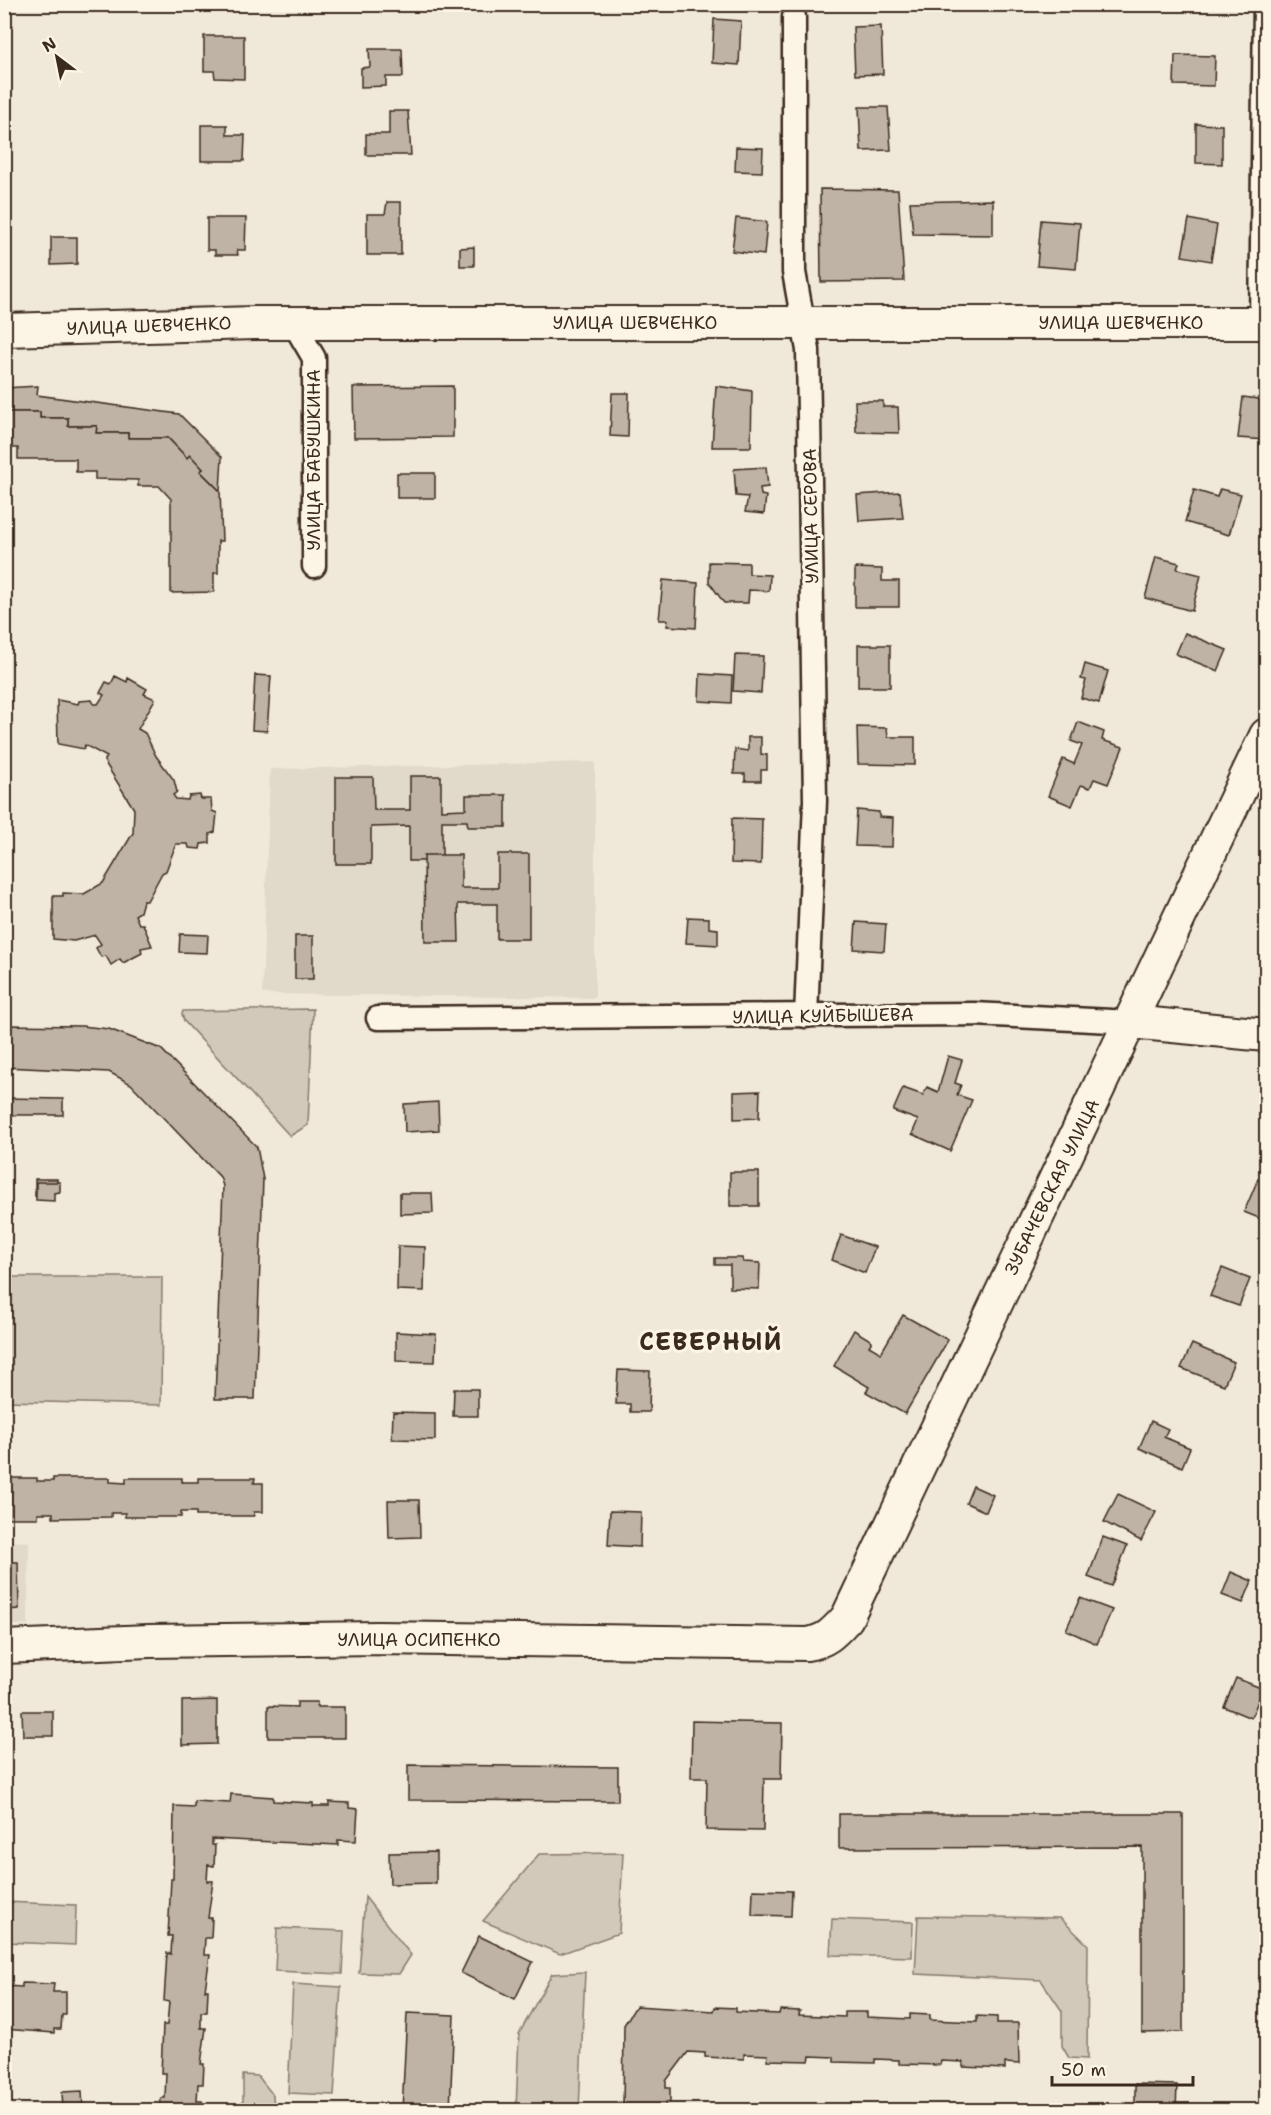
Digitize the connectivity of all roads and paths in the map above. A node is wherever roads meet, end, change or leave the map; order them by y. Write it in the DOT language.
graph roads {
  1 [pos="1265,4"];
  2 [pos="794,17"];
  3 [pos="803,322"];
  4 [pos="1264,323"];
  5 [pos="294,324"];
  6 [pos="4,330"];
  7 [pos="314,566"];
  8 [pos="1266,735"];
  9 [pos="806,1016"];
  10 [pos="378,1018"];
  11 [pos="1131,1022"];
  12 [pos="1266,1035"];
  13 [pos="832,1635"];
  14 [pos="4,1647"];
  1 -- 4 [label="street"];
  2 -- 3 [label="street, УЛИЦА СЕРОВА"];
  3 -- 4 [label="street, УЛИЦА ШЕВЧЕНКО"];
  3 -- 5 [label="street, УЛИЦА ШЕВЧЕНКО"];
  3 -- 9 [label="street, УЛИЦА СЕРОВА"];
  5 -- 6 [label="street, УЛИЦА ШЕВЧЕНКО"];
  5 -- 7 [label="street, УЛИЦА БАБУШКИНА"];
  8 -- 11 [label="street, ЗУБАЧЕВСКАЯ УЛИЦА"];
  9 -- 10 [label="street, УЛИЦА КУЙБЫШЕВА"];
  9 -- 11 [label="street, УЛИЦА КУЙБЫШЕВА"];
  11 -- 12 [label="street, УЛИЦА КУЙБЫШЕВА"];
  11 -- 13 [label="street, ЗУБАЧЕВСКАЯ УЛИЦА"];
  13 -- 14 [label="street, УЛИЦА ОСИПЕНКО"];
}
